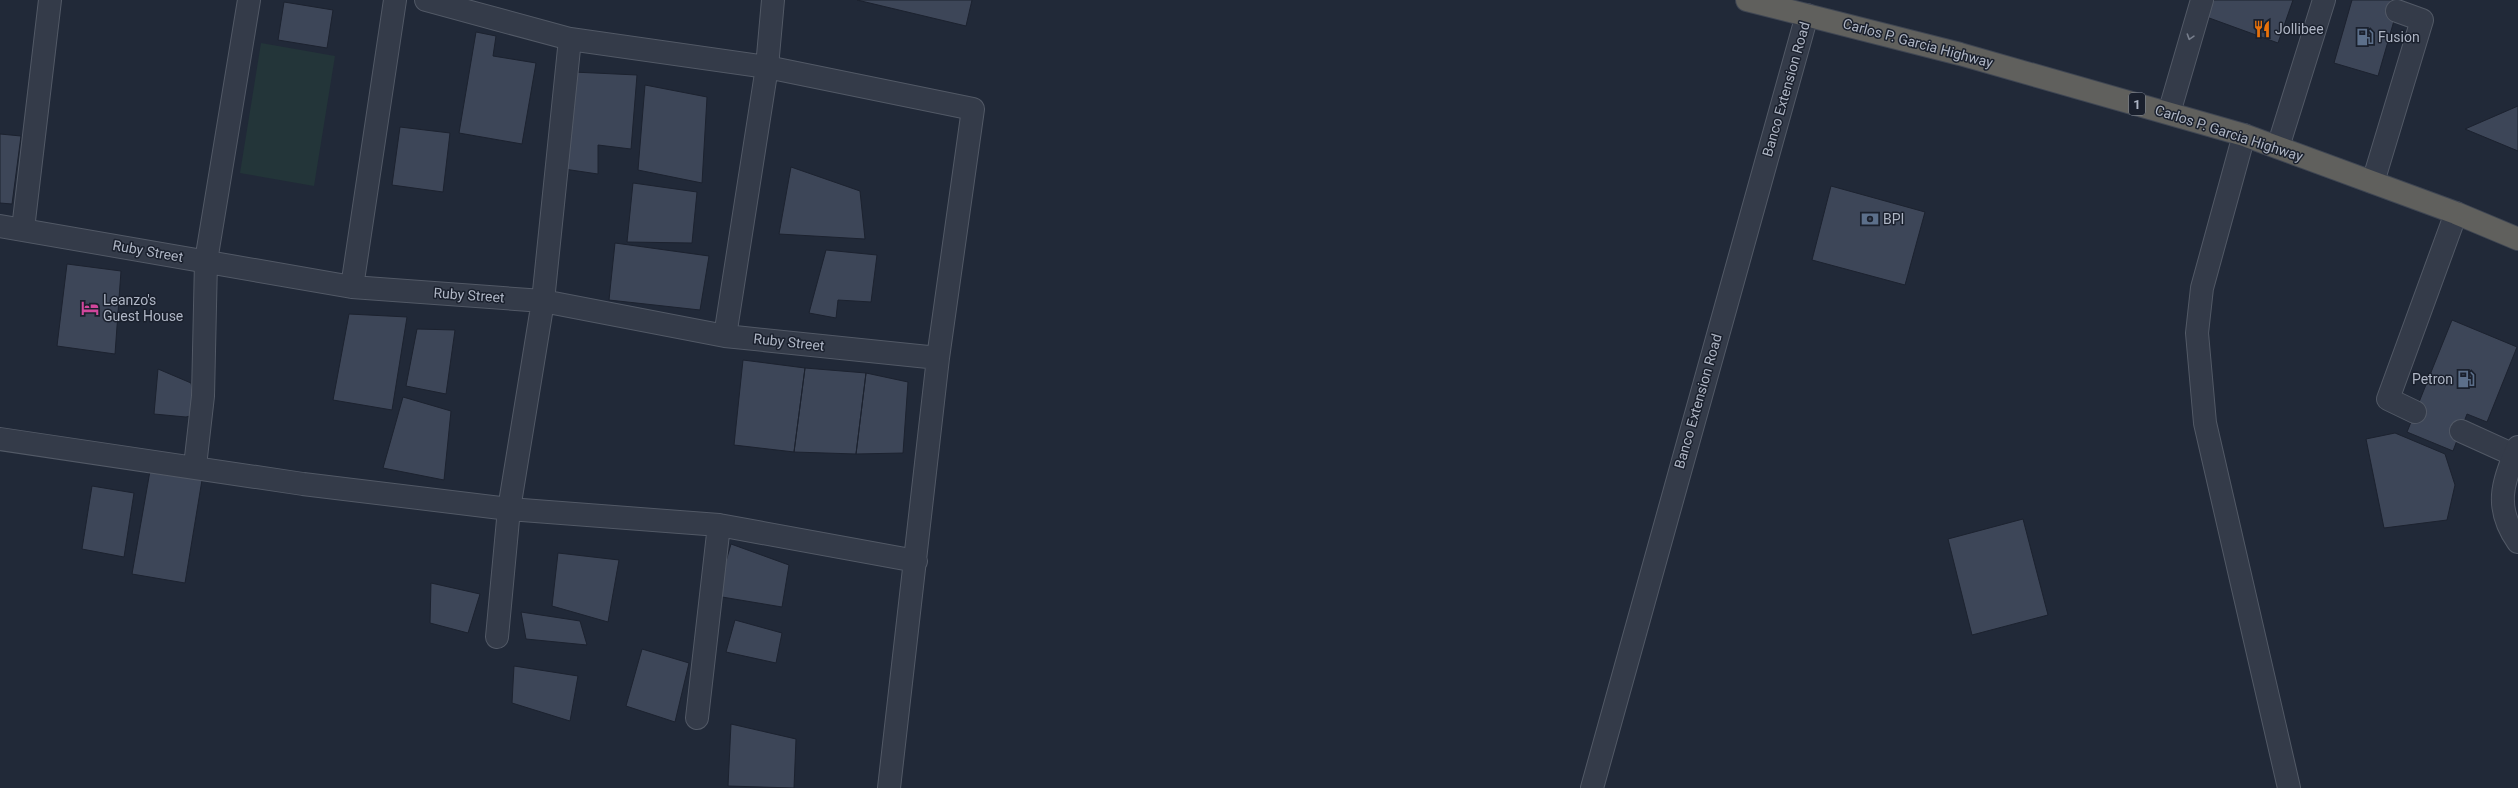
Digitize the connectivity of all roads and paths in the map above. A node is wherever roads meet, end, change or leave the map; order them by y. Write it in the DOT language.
graph roads {
  1 [pos="50,0"];
  2 [pos="249,0"];
  3 [pos="395,0"];
  4 [pos="426,0"];
  5 [pos="773,0"];
  6 [pos="1747,0"];
  7 [pos="2202,0"];
  8 [pos="2324,0"];
  9 [pos="2397,11"];
  10 [pos="1807,15"];
  11 [pos="570,39"];
  12 [pos="767,67"];
  13 [pos="2168,113"];
  14 [pos="2244,135"];
  15 [pos="2278,147"];
  16 [pos="2373,182"];
  17 [pos="2456,213"];
  18 [pos="0,226"];
  19 [pos="23,229"];
  20 [pos="2518,239"];
  21 [pos="206,261"];
  22 [pos="352,287"];
  23 [pos="543,301"];
  24 [pos="725,336"];
  25 [pos="938,358"];
  26 [pos="2415,412"];
  27 [pos="2461,431"];
  28 [pos="0,439"];
  29 [pos="2516,451"];
  30 [pos="195,466"];
  31 [pos="509,508"];
  32 [pos="719,525"];
  33 [pos="2518,542"];
  34 [pos="916,561"];
  35 [pos="497,637"];
  36 [pos="697,718"];
  37 [pos="889,788"];
  38 [pos="1592,788"];
  39 [pos="2289,788"];
  1 -- 19 [label="street"];
  2 -- 21 [label="street"];
  3 -- 22 [label="street"];
  4 -- 11 [label="street"];
  5 -- 12 [label="street"];
  6 -- 10 [label="highway, Carlos P. Garcia Highway / 1"];
  7 -- 13 [label="street, one-way"];
  8 -- 15 [label="street"];
  9 -- 16 [label="street"];
  10 -- 13 [label="highway, Carlos P. Garcia Highway / 1"];
  10 -- 38 [label="street, Banco Extension Road"];
  11 -- 12 [label="street"];
  11 -- 23 [label="street"];
  12 -- 24 [label="street"];
  12 -- 25 [label="street"];
  13 -- 14 [label="highway, Carlos P. Garcia Highway / 1"];
  14 -- 15 [label="highway, Carlos P. Garcia Highway / 1"];
  14 -- 39 [label="street"];
  15 -- 16 [label="highway, Carlos P. Garcia Highway / 1"];
  16 -- 17 [label="highway, Carlos P. Garcia Highway / 1"];
  17 -- 20 [label="highway, Carlos P. Garcia Highway / 1"];
  17 -- 26 [label="street"];
  18 -- 19 [label="street, Ruby Street"];
  19 -- 21 [label="street, Ruby Street"];
  21 -- 22 [label="street, Ruby Street"];
  21 -- 30 [label="street"];
  22 -- 23 [label="street, Ruby Street"];
  23 -- 24 [label="street, Ruby Street"];
  23 -- 31 [label="street"];
  24 -- 25 [label="street, Ruby Street"];
  25 -- 34 [label="street"];
  27 -- 29 [label="street"];
  28 -- 30 [label="street"];
  29 -- 33 [label="street"];
  30 -- 31 [label="street"];
  31 -- 32 [label="street"];
  31 -- 35 [label="street"];
  32 -- 34 [label="street"];
  32 -- 36 [label="street"];
  34 -- 37 [label="street"];
}
